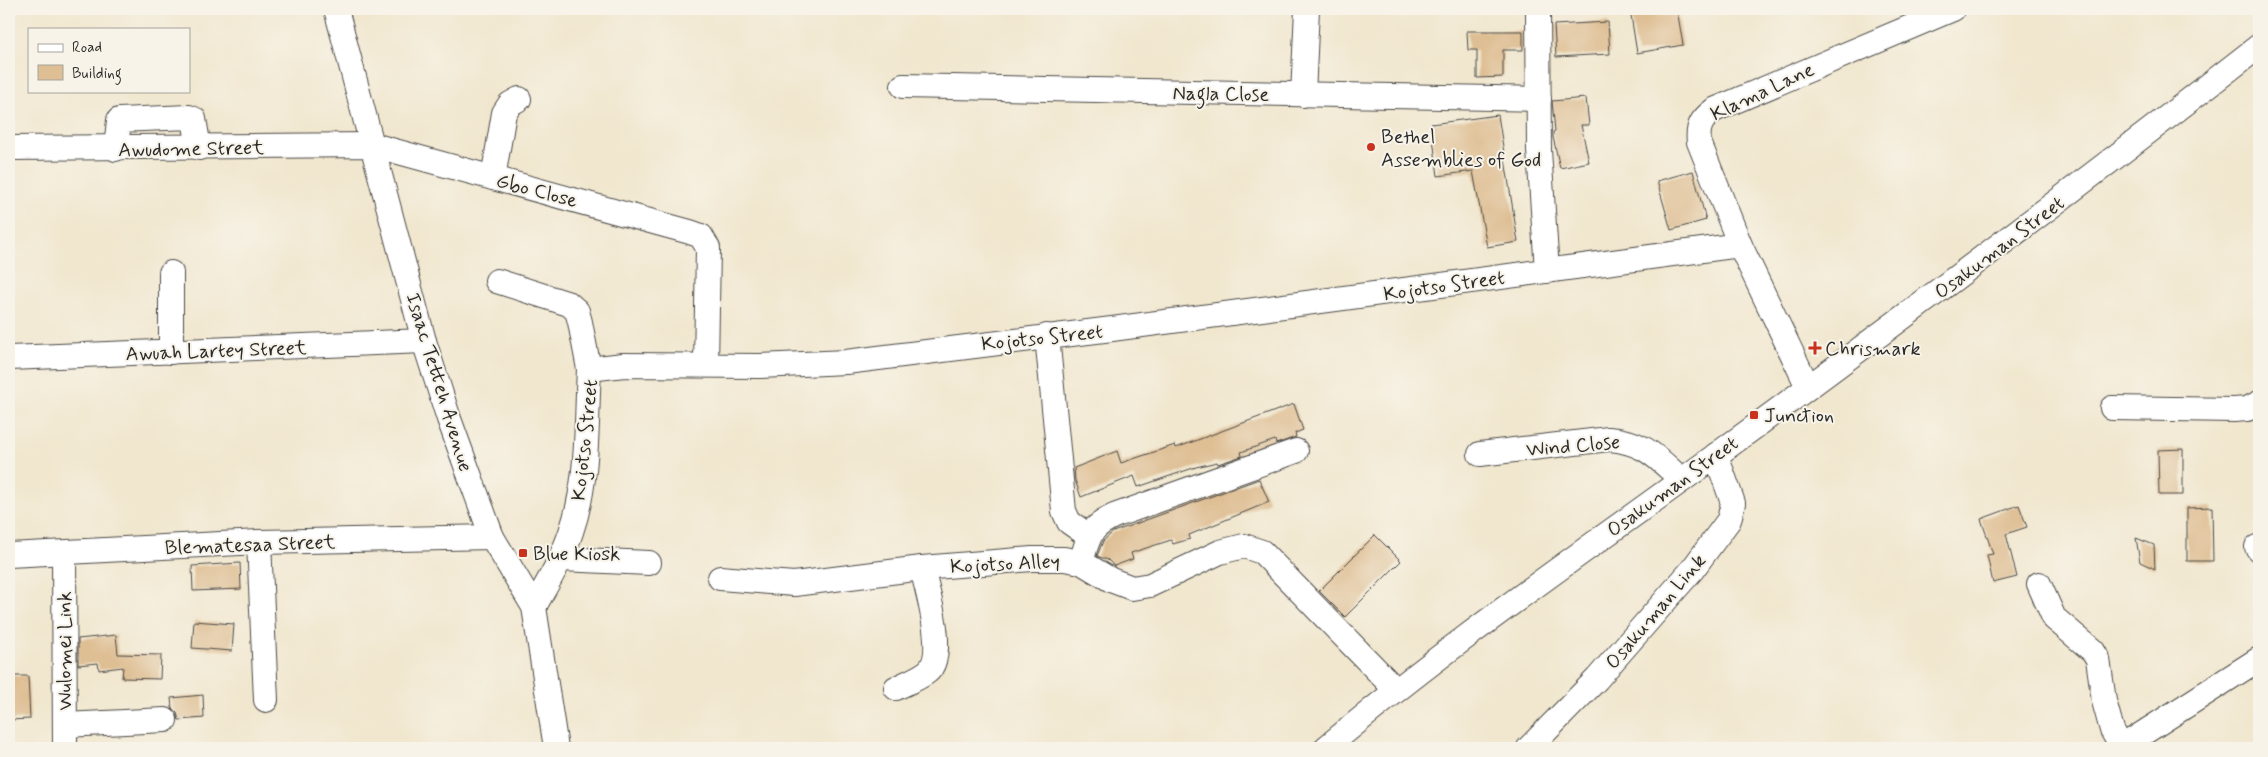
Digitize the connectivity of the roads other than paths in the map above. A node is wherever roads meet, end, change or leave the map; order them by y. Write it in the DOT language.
graph roads {
  1 [pos="336,9"];
  2 [pos="1307,9"];
  3 [pos="1538,9"];
  4 [pos="1953,9"];
  5 [pos="2259,46"];
  6 [pos="903,86"];
  7 [pos="1303,95"];
  8 [pos="519,99"];
  9 [pos="1539,99"];
  10 [pos="373,145"];
  11 [pos="9,148"];
  12 [pos="116,148"];
  13 [pos="199,148"];
  14 [pos="493,178"];
  15 [pos="1740,245"];
  16 [pos="1548,271"];
  17 [pos="171,273"];
  18 [pos="497,281"];
  19 [pos="1047,336"];
  20 [pos="424,341"];
  21 [pos="171,352"];
  22 [pos="9,358"];
  23 [pos="706,365"];
  24 [pos="589,369"];
  25 [pos="1808,387"];
  26 [pos="2259,403"];
  27 [pos="2112,408"];
  28 [pos="1296,451"];
  29 [pos="1480,454"];
  30 [pos="1716,455"];
  31 [pos="1682,480"];
  32 [pos="1089,536"];
  33 [pos="492,537"];
  34 [pos="259,542"];
  35 [pos="64,553"];
  36 [pos="9,555"];
  37 [pos="561,558"];
  38 [pos="1081,562"];
  39 [pos="649,563"];
  40 [pos="922,568"];
  41 [pos="720,578"];
  42 [pos="2039,584"];
  43 [pos="534,607"];
  44 [pos="2259,659"];
  45 [pos="896,688"];
  46 [pos="1396,690"];
  47 [pos="266,700"];
  48 [pos="165,720"];
  49 [pos="65,737"];
  50 [pos="556,748"];
  51 [pos="1326,748"];
  52 [pos="1529,748"];
  53 [pos="2121,748"];
  1 -- 10 [label="street, Isaac Tetteh Avenue"];
  2 -- 7 [label="street"];
  3 -- 9 [label="street"];
  4 -- 15 [label="street, Klama Lane"];
  5 -- 25 [label="street, Osakuman Street"];
  6 -- 7 [label="street, Nagla Close"];
  7 -- 9 [label="street, Nagla Close"];
  8 -- 14 [label="street"];
  9 -- 16 [label="street"];
  10 -- 13 [label="street, Awudome Street"];
  10 -- 14 [label="street, Gbo Close"];
  10 -- 20 [label="street, Isaac Tetteh Avenue"];
  11 -- 12 [label="street, Awudome Street"];
  12 -- 13 [label="street, Awudome Street"];
  12 -- 13 [label="street"];
  14 -- 23 [label="street, Gbo Close"];
  15 -- 16 [label="street, Kojotso Street"];
  15 -- 25 [label="street, Klama Lane"];
  16 -- 19 [label="street, Kojotso Street"];
  17 -- 21 [label="street"];
  18 -- 24 [label="street"];
  19 -- 23 [label="street, Kojotso Street"];
  19 -- 32 [label="street"];
  20 -- 21 [label="street, Awuah Lartey Street"];
  20 -- 33 [label="street, Isaac Tetteh Avenue"];
  21 -- 22 [label="street, Awuah Lartey Street"];
  23 -- 24 [label="street, Kojotso Street"];
  24 -- 37 [label="street, Kojotso Street"];
  25 -- 30 [label="street, Osakuman Street"];
  26 -- 27 [label="street"];
  28 -- 32 [label="street"];
  29 -- 31 [label="street, Wind Close"];
  30 -- 31 [label="street, Osakuman Street"];
  30 -- 52 [label="street, Osakuman Link"];
  31 -- 46 [label="street, Osakuman Street"];
  32 -- 38 [label="street"];
  33 -- 34 [label="street, Blematesaa Street"];
  33 -- 43 [label="street, Isaac Tetteh Avenue"];
  34 -- 35 [label="street, Blematesaa Street"];
  34 -- 47 [label="street"];
  35 -- 36 [label="street, Blematesaa Street"];
  35 -- 49 [label="street, Wulomei Link"];
  37 -- 39 [label="street"];
  37 -- 43 [label="street, Kojotso Street"];
  38 -- 40 [label="street, Kojotso Alley"];
  38 -- 46 [label="street, Kojotso Alley"];
  40 -- 41 [label="street, Kojotso Alley"];
  40 -- 45 [label="street"];
  42 -- 53 [label="street"];
  43 -- 50 [label="street, Isaac Tetteh Avenue"];
  44 -- 53 [label="street"];
  46 -- 51 [label="street, Osakuman Street"];
  48 -- 49 [label="street"];
}
